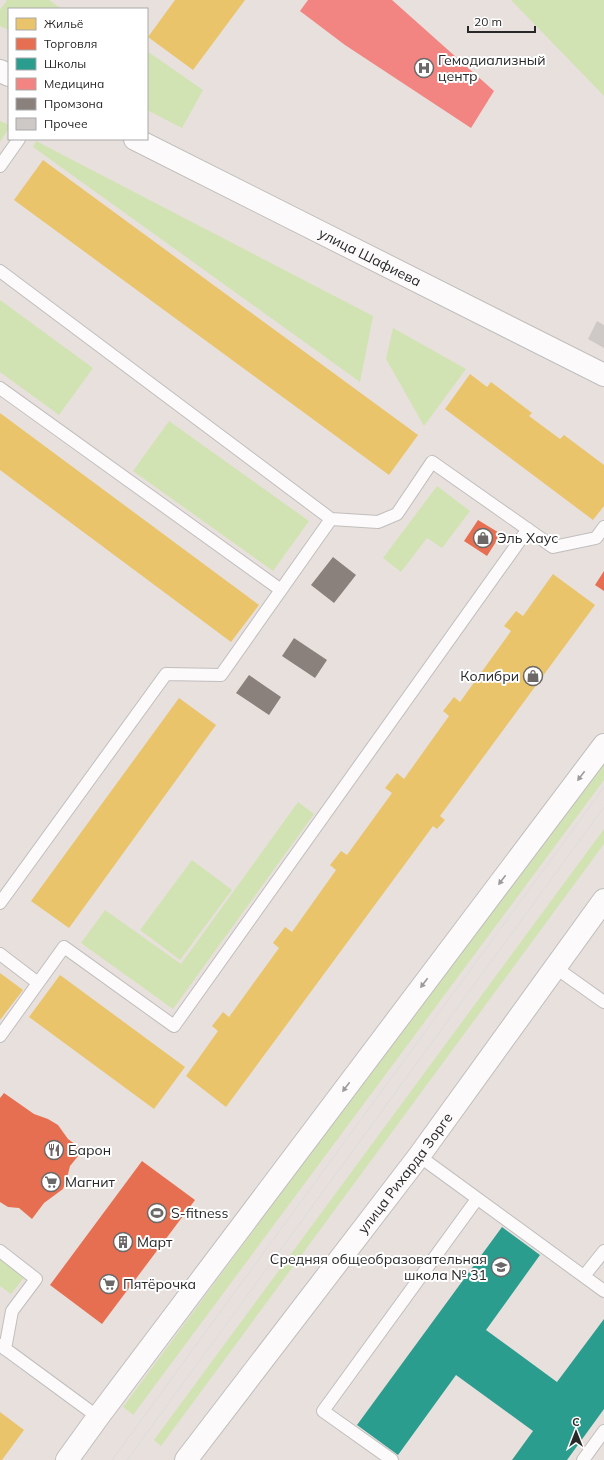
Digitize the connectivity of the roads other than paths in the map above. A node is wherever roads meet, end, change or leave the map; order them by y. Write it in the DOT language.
graph roads {
  1 [pos="17,140"];
  2 [pos="137,140"];
  3 [pos="0,166"];
  4 [pos="0,272"];
  5 [pos="604,375"];
  6 [pos="0,388"];
  7 [pos="331,519"];
  8 [pos="604,527"];
  9 [pos="528,529"];
  10 [pos="280,590"];
  11 [pos="604,744"];
  12 [pos="604,900"];
  13 [pos="0,903"];
  14 [pos="0,954"];
  15 [pos="556,968"];
  16 [pos="38,983"];
  17 [pos="604,1002"];
  18 [pos="0,1036"];
  19 [pos="419,1156"];
  20 [pos="477,1198"];
  21 [pos="0,1251"];
  22 [pos="604,1251"];
  23 [pos="584,1276"];
  24 [pos="604,1291"];
  25 [pos="3,1347"];
  26 [pos="98,1417"];
  27 [pos="604,1431"];
  28 [pos="67,1460"];
  29 [pos="186,1460"];
  30 [pos="392,1460"];
  31 [pos="583,1460"];
  1 -- 3 [label="lane"];
  2 -- 5 [label="street, улица Шафиева"];
  4 -- 7 [label="lane"];
  6 -- 10 [label="lane"];
  7 -- 9 [label="lane"];
  7 -- 10 [label="lane"];
  8 -- 9 [label="lane"];
  9 -- 16 [label="lane"];
  10 -- 13 [label="lane"];
  11 -- 26 [label="street, one-way"];
  12 -- 15 [label="street, улица Рихарда Зорге"];
  14 -- 16 [label="lane"];
  15 -- 17 [label="lane"];
  15 -- 19 [label="street, улица Рихарда Зорге"];
  16 -- 18 [label="lane"];
  19 -- 20 [label="lane"];
  19 -- 29 [label="street, улица Рихарда Зорге"];
  20 -- 23 [label="lane"];
  20 -- 30 [label="lane"];
  21 -- 25 [label="lane"];
  22 -- 23 [label="lane"];
  23 -- 24 [label="lane"];
  25 -- 26 [label="lane"];
  26 -- 28 [label="street"];
  27 -- 31 [label="lane"];
}
